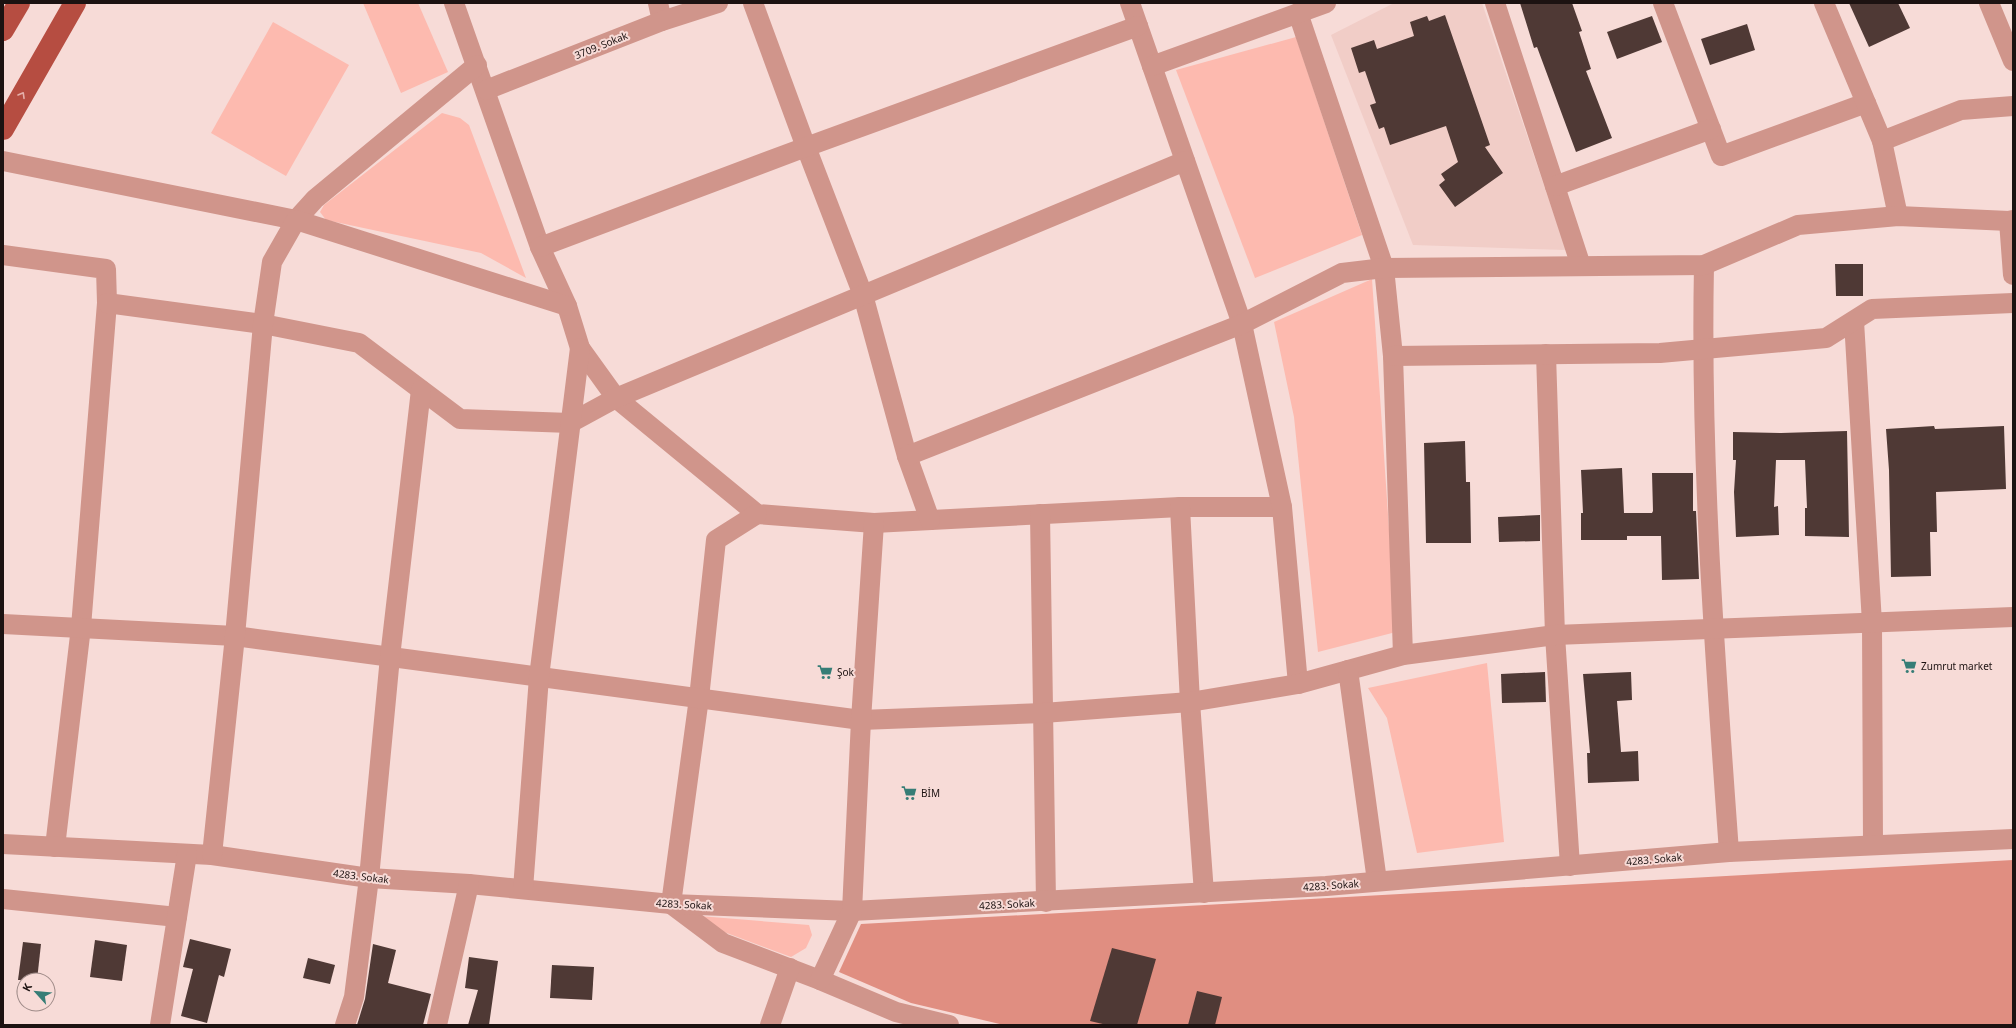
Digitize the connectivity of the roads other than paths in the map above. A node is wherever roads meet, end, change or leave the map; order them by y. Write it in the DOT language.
graph roads {
  1 [pos="18,3"];
  2 [pos="76,3"];
  3 [pos="454,3"];
  4 [pos="718,3"];
  5 [pos="753,3"];
  6 [pos="1130,3"];
  7 [pos="1326,3"];
  8 [pos="1495,3"];
  9 [pos="1663,3"];
  10 [pos="1824,3"];
  11 [pos="1989,3"];
  12 [pos="660,12"];
  13 [pos="1298,13"];
  14 [pos="1138,26"];
  15 [pos="3,30"];
  16 [pos="2013,61"];
  17 [pos="477,65"];
  18 [pos="1152,66"];
  19 [pos="486,90"];
  20 [pos="1866,103"];
  21 [pos="2013,106"];
  22 [pos="3,129"];
  23 [pos="1711,129"];
  24 [pos="1882,141"];
  25 [pos="806,147"];
  26 [pos="3,161"];
  27 [pos="1185,161"];
  28 [pos="1555,186"];
  29 [pos="1898,216"];
  30 [pos="296,220"];
  31 [pos="2011,220"];
  32 [pos="540,247"];
  33 [pos="3,255"];
  34 [pos="1704,265"];
  35 [pos="1581,266"];
  36 [pos="1384,268"];
  37 [pos="2013,275"];
  38 [pos="863,295"];
  39 [pos="107,303"];
  40 [pos="2013,303"];
  41 [pos="567,306"];
  42 [pos="1854,320"];
  43 [pos="263,324"];
  44 [pos="1242,324"];
  45 [pos="580,348"];
  46 [pos="1702,349"];
  47 [pos="1546,354"];
  48 [pos="1393,356"];
  49 [pos="421,390"];
  50 [pos="616,398"];
  51 [pos="570,423"];
  52 [pos="907,456"];
  53 [pos="1180,507"];
  54 [pos="1282,507"];
  55 [pos="757,514"];
  56 [pos="1040,514"];
  57 [pos="930,520"];
  58 [pos="874,523"];
  59 [pos="2013,617"];
  60 [pos="1872,623"];
  61 [pos="3,624"];
  62 [pos="81,627"];
  63 [pos="1714,629"];
  64 [pos="1555,635"];
  65 [pos="235,636"];
  66 [pos="1404,655"];
  67 [pos="390,657"];
  68 [pos="1348,670"];
  69 [pos="539,676"];
  70 [pos="1298,684"];
  71 [pos="699,698"];
  72 [pos="1190,702"];
  73 [pos="1043,713"];
  74 [pos="861,720"];
  75 [pos="2013,838"];
  76 [pos="3,844"];
  77 [pos="1873,845"];
  78 [pos="55,847"];
  79 [pos="1729,852"];
  80 [pos="187,854"];
  81 [pos="212,855"];
  82 [pos="1570,866"];
  83 [pos="369,878"];
  84 [pos="1377,882"];
  85 [pos="470,884"];
  86 [pos="522,889"];
  87 [pos="1204,893"];
  88 [pos="3,899"];
  89 [pos="1046,902"];
  90 [pos="671,904"];
  91 [pos="852,911"];
  92 [pos="177,917"];
  93 [pos="790,968"];
  94 [pos="820,980"];
  95 [pos="894,1019"];
  96 [pos="160,1025"];
  97 [pos="345,1025"];
  98 [pos="437,1025"];
  99 [pos="770,1025"];
  100 [pos="949,1025"];
  1 -- 15 [label="main road"];
  22 -- 2 [label="main road, one-way"];
  3 -- 17 [label="street"];
  4 -- 12 [label="street, 3709. Sokak"];
  5 -- 25 [label="street"];
  6 -- 14 [label="street"];
  7 -- 13 [label="street"];
  8 -- 28 [label="street"];
  9 -- 23 [label="street"];
  10 -- 20 [label="street"];
  11 -- 16 [label="street"];
  12 -- 19 [label="street, 3709. Sokak"];
  13 -- 18 [label="street"];
  13 -- 36 [label="street"];
  14 -- 18 [label="street"];
  14 -- 25 [label="street"];
  17 -- 19 [label="street"];
  17 -- 30 [label="street"];
  18 -- 27 [label="street"];
  19 -- 32 [label="street"];
  20 -- 23 [label="street"];
  20 -- 24 [label="street"];
  21 -- 24 [label="street"];
  23 -- 28 [label="street"];
  24 -- 29 [label="street"];
  25 -- 32 [label="street"];
  25 -- 38 [label="street"];
  26 -- 30 [label="street"];
  27 -- 38 [label="street"];
  27 -- 44 [label="street"];
  28 -- 35 [label="street"];
  29 -- 31 [label="street"];
  29 -- 34 [label="street"];
  30 -- 41 [label="street"];
  30 -- 43 [label="street"];
  31 -- 37 [label="street"];
  32 -- 41 [label="street"];
  33 -- 39 [label="street"];
  34 -- 35 [label="street"];
  34 -- 46 [label="street"];
  35 -- 36 [label="street"];
  36 -- 44 [label="street"];
  36 -- 48 [label="street"];
  38 -- 50 [label="street"];
  38 -- 52 [label="street"];
  39 -- 43 [label="street"];
  39 -- 62 [label="street"];
  40 -- 42 [label="street"];
  41 -- 45 [label="street"];
  42 -- 46 [label="street"];
  42 -- 60 [label="street"];
  43 -- 49 [label="street"];
  43 -- 65 [label="street"];
  44 -- 52 [label="street"];
  44 -- 54 [label="street"];
  45 -- 50 [label="street"];
  45 -- 51 [label="street"];
  46 -- 47 [label="street"];
  46 -- 63 [label="street"];
  47 -- 48 [label="street"];
  47 -- 64 [label="street"];
  48 -- 66 [label="street"];
  49 -- 51 [label="street"];
  49 -- 67 [label="street"];
  50 -- 51 [label="street"];
  50 -- 55 [label="street"];
  51 -- 69 [label="street"];
  52 -- 57 [label="street"];
  53 -- 54 [label="street"];
  53 -- 56 [label="street"];
  53 -- 72 [label="street"];
  54 -- 70 [label="street"];
  55 -- 58 [label="street"];
  55 -- 71 [label="street"];
  56 -- 57 [label="street"];
  56 -- 73 [label="street"];
  57 -- 58 [label="street"];
  58 -- 74 [label="street"];
  59 -- 60 [label="street"];
  60 -- 63 [label="street"];
  60 -- 77 [label="street"];
  61 -- 62 [label="street"];
  62 -- 65 [label="street"];
  62 -- 78 [label="street"];
  63 -- 64 [label="street"];
  63 -- 79 [label="street"];
  64 -- 66 [label="street"];
  64 -- 82 [label="street"];
  65 -- 67 [label="street"];
  65 -- 81 [label="street"];
  66 -- 68 [label="street"];
  67 -- 69 [label="street"];
  67 -- 83 [label="street"];
  68 -- 70 [label="street"];
  68 -- 84 [label="street"];
  69 -- 71 [label="street"];
  69 -- 86 [label="street"];
  70 -- 72 [label="street"];
  71 -- 74 [label="street"];
  71 -- 90 [label="street"];
  72 -- 73 [label="street"];
  72 -- 87 [label="street"];
  73 -- 74 [label="street"];
  73 -- 89 [label="street"];
  74 -- 91 [label="street"];
  75 -- 77 [label="street, 4283. Sokak"];
  76 -- 78 [label="street, 4283. Sokak"];
  77 -- 79 [label="street, 4283. Sokak"];
  78 -- 80 [label="street, 4283. Sokak"];
  79 -- 82 [label="street, 4283. Sokak"];
  80 -- 81 [label="street, 4283. Sokak"];
  80 -- 92 [label="street"];
  81 -- 83 [label="street, 4283. Sokak"];
  82 -- 84 [label="street, 4283. Sokak"];
  83 -- 85 [label="street, 4283. Sokak"];
  83 -- 97 [label="street"];
  84 -- 87 [label="street, 4283. Sokak"];
  85 -- 86 [label="street, 4283. Sokak"];
  85 -- 98 [label="street"];
  86 -- 90 [label="street, 4283. Sokak"];
  87 -- 89 [label="street, 4283. Sokak"];
  88 -- 92 [label="street"];
  89 -- 91 [label="street, 4283. Sokak"];
  90 -- 91 [label="street, 4283. Sokak"];
  90 -- 93 [label="street"];
  91 -- 94 [label="street"];
  92 -- 96 [label="street"];
  93 -- 94 [label="street"];
  93 -- 99 [label="street"];
  94 -- 95 [label="street"];
  95 -- 100 [label="street"];
}
